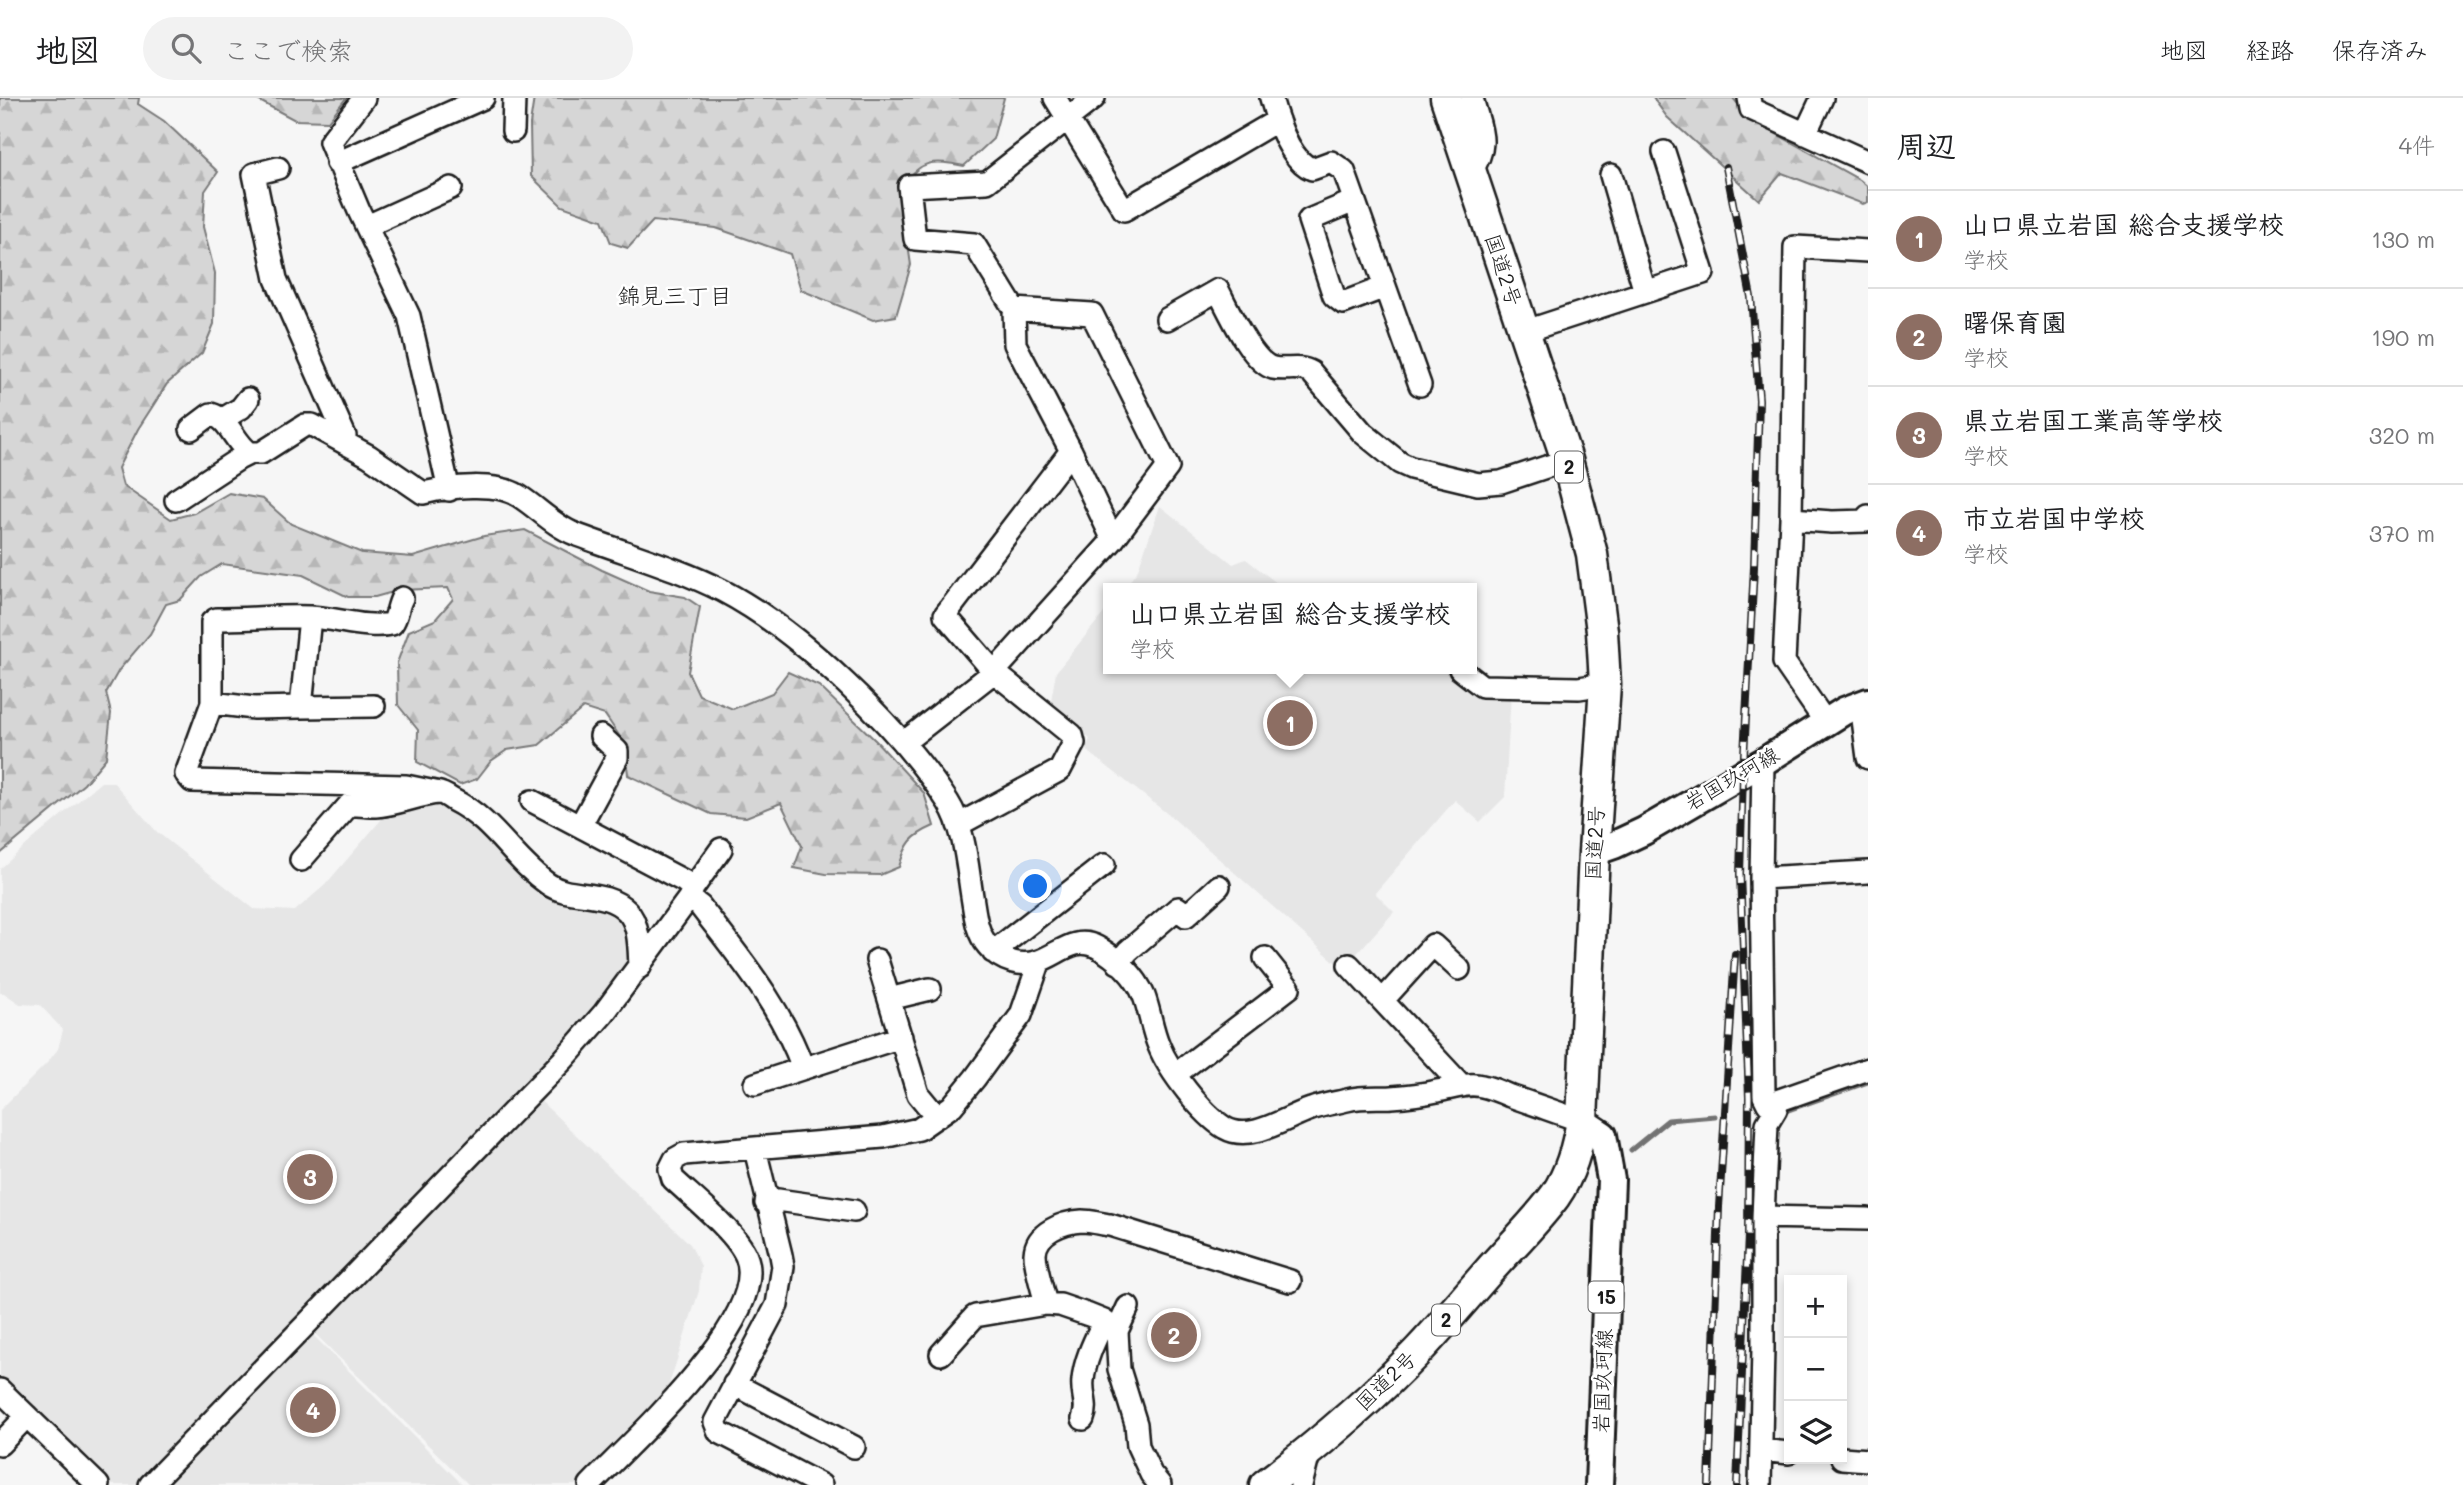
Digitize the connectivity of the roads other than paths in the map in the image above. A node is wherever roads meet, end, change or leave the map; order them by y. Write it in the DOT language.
graph roads {
  1 [pos="364,98"];
  2 [pos="482,98"];
  3 [pos="514,98"];
  4 [pos="1055,98"];
  5 [pos="1094,98"];
  6 [pos="1271,98"];
  7 [pos="1446,98"];
  8 [pos="1472,98"];
  9 [pos="1749,98"];
  10 [pos="1822,98"];
  11 [pos="1068,118"];
  12 [pos="1278,120"];
  13 [pos="513,131"];
  14 [pos="1805,134"];
  15 [pos="1664,152"];
  16 [pos="1868,162"];
  17 [pos="337,163"];
  18 [pos="278,168"];
  19 [pos="1470,173"];
  20 [pos="1611,175"];
  21 [pos="451,188"];
  22 [pos="1354,201"];
  23 [pos="367,226"];
  24 [pos="1868,251"];
  25 [pos="1385,287"];
  26 [pos="1645,292"];
  27 [pos="1014,309"];
  28 [pos="1167,319"];
  29 [pos="1523,332"];
  30 [pos="1420,385"];
  31 [pos="247,399"];
  32 [pos="223,419"];
  33 [pos="191,429"];
  34 [pos="344,442"];
  35 [pos="1071,451"];
  36 [pos="250,453"];
  37 [pos="1567,460"];
  38 [pos="449,490"];
  39 [pos="176,500"];
  40 [pos="1868,516"];
  41 [pos="1791,519"];
  42 [pos="1113,540"];
  43 [pos="402,598"];
  44 [pos="310,617"];
  45 [pos="994,672"];
  46 [pos="1466,674"];
  47 [pos="1605,684"];
  48 [pos="212,703"];
  49 [pos="1865,703"];
  50 [pos="374,706"];
  51 [pos="301,707"];
  52 [pos="1826,723"];
  53 [pos="601,736"];
  54 [pos="903,743"];
  55 [pos="1868,758"];
  56 [pos="1763,762"];
  57 [pos="440,793"];
  58 [pos="532,801"];
  59 [pos="958,825"];
  60 [pos="580,827"];
  61 [pos="721,849"];
  62 [pos="1594,852"];
  63 [pos="301,860"];
  64 [pos="1104,865"];
  65 [pos="1868,872"];
  66 [pos="1761,878"];
  67 [pos="1219,886"];
  68 [pos="691,893"];
  69 [pos="993,952"];
  70 [pos="1265,958"];
  71 [pos="877,960"];
  72 [pos="1039,963"];
  73 [pos="1118,963"];
  74 [pos="1349,965"];
  75 [pos="640,967"];
  76 [pos="1459,969"];
  77 [pos="930,989"];
  78 [pos="889,999"];
  79 [pos="1383,1000"];
  80 [pos="901,1037"];
  81 [pos="803,1068"];
  82 [pos="1868,1069"];
  83 [pos="1176,1074"];
  84 [pos="755,1084"];
  85 [pos="1462,1086"];
  86 [pos="1773,1111"];
  87 [pos="937,1117"];
  88 [pos="1582,1121"];
  89 [pos="755,1149"];
  90 [pos="766,1203"];
  91 [pos="854,1211"];
  92 [pos="1763,1217"];
  93 [pos="1868,1219"];
  94 [pos="1290,1280"];
  95 [pos="1046,1304"];
  96 [pos="1128,1307"];
  97 [pos="1110,1326"];
  98 [pos="941,1354"];
  99 [pos="734,1384"];
  100 [pos="0,1390"];
  101 [pos="27,1416"];
  102 [pos="1083,1419"];
  103 [pos="0,1444"];
  104 [pos="854,1447"];
  105 [pos="1310,1450"];
  106 [pos="1760,1450"];
  107 [pos="1784,1452"];
  108 [pos="1847,1458"];
  109 [pos="1868,1460"];
  110 [pos="98,1485"];
  111 [pos="150,1485"];
  112 [pos="590,1485"];
  113 [pos="821,1485"];
  114 [pos="1160,1485"];
  115 [pos="1265,1485"];
  116 [pos="1301,1485"];
  117 [pos="1598,1485"];
  118 [pos="1760,1485"];
  1 -- 17 [label="street"];
  2 -- 17 [label="street"];
  3 -- 13 [label="street"];
  4 -- 11 [label="street"];
  5 -- 11 [label="street"];
  6 -- 12 [label="street"];
  7 -- 19 [label="highway, 国道2号 / 2"];
  8 -- 19 [label="street"];
  9 -- 14 [label="street"];
  10 -- 14 [label="street"];
  11 -- 12 [label="street"];
  11 -- 27 [label="street"];
  12 -- 22 [label="street"];
  14 -- 16 [label="street"];
  15 -- 26 [label="street"];
  17 -- 23 [label="street"];
  18 -- 34 [label="street"];
  19 -- 29 [label="highway, 国道2号 / 2"];
  20 -- 26 [label="street"];
  21 -- 23 [label="street"];
  22 -- 25 [label="street"];
  22 -- 25 [label="street"];
  23 -- 38 [label="street"];
  24 -- 41 [label="street"];
  25 -- 30 [label="street"];
  26 -- 29 [label="street"];
  27 -- 35 [label="street"];
  27 -- 42 [label="street"];
  28 -- 37 [label="street"];
  29 -- 37 [label="highway, 国道2号 / 2"];
  31 -- 32 [label="street"];
  32 -- 33 [label="street"];
  32 -- 36 [label="street"];
  34 -- 36 [label="street"];
  34 -- 38 [label="street"];
  35 -- 42 [label="street"];
  35 -- 45 [label="street"];
  36 -- 39 [label="street"];
  37 -- 47 [label="highway, 国道2号 / 2"];
  38 -- 54 [label="street"];
  40 -- 41 [label="street"];
  41 -- 52 [label="street"];
  42 -- 45 [label="street"];
  43 -- 44 [label="street"];
  44 -- 48 [label="street"];
  44 -- 51 [label="street"];
  45 -- 54 [label="street"];
  45 -- 59 [label="street"];
  46 -- 47 [label="street"];
  47 -- 62 [label="highway, 国道2号 / 2"];
  48 -- 51 [label="street"];
  48 -- 57 [label="street"];
  49 -- 52 [label="main road, 岩国玖珂線"];
  49 -- 55 [label="street"];
  50 -- 51 [label="street"];
  52 -- 56 [label="main road, 岩国玖珂線"];
  53 -- 60 [label="street"];
  54 -- 59 [label="street"];
  56 -- 62 [label="main road, 岩国玖珂線"];
  56 -- 66 [label="street"];
  57 -- 63 [label="street"];
  57 -- 75 [label="street"];
  58 -- 60 [label="street"];
  59 -- 69 [label="street"];
  60 -- 68 [label="street"];
  61 -- 68 [label="street"];
  62 -- 88 [label="highway, 国道2号 / 2"];
  64 -- 69 [label="street"];
  65 -- 66 [label="street"];
  66 -- 86 [label="street"];
  67 -- 73 [label="street"];
  68 -- 75 [label="street"];
  68 -- 81 [label="street"];
  69 -- 72 [label="street"];
  70 -- 83 [label="street"];
  71 -- 78 [label="street"];
  72 -- 73 [label="street"];
  72 -- 87 [label="street"];
  73 -- 83 [label="street"];
  74 -- 79 [label="street"];
  75 -- 111 [label="street"];
  76 -- 79 [label="street"];
  77 -- 78 [label="street"];
  78 -- 80 [label="street"];
  79 -- 85 [label="street"];
  80 -- 81 [label="street"];
  80 -- 87 [label="street"];
  81 -- 84 [label="street"];
  82 -- 86 [label="street"];
  83 -- 85 [label="street"];
  85 -- 88 [label="street"];
  86 -- 92 [label="street"];
  87 -- 89 [label="street"];
  88 -- 105 [label="highway, 国道2号 / 2"];
  88 -- 117 [label="main road, 岩国玖珂線 / 15"];
  89 -- 90 [label="street"];
  89 -- 112 [label="street"];
  90 -- 91 [label="street"];
  90 -- 99 [label="street"];
  92 -- 93 [label="street"];
  92 -- 106 [label="street"];
  94 -- 95 [label="street"];
  95 -- 97 [label="street"];
  95 -- 98 [label="street"];
  96 -- 97 [label="street"];
  97 -- 102 [label="street"];
  97 -- 114 [label="street"];
  99 -- 104 [label="street"];
  99 -- 113 [label="street"];
  100 -- 101 [label="street"];
  101 -- 103 [label="street"];
  101 -- 110 [label="street"];
  105 -- 115 [label="highway, 国道2号 / 2"];
  105 -- 116 [label="street"];
  106 -- 107 [label="street"];
  106 -- 118 [label="street"];
  108 -- 109 [label="street"];
}
